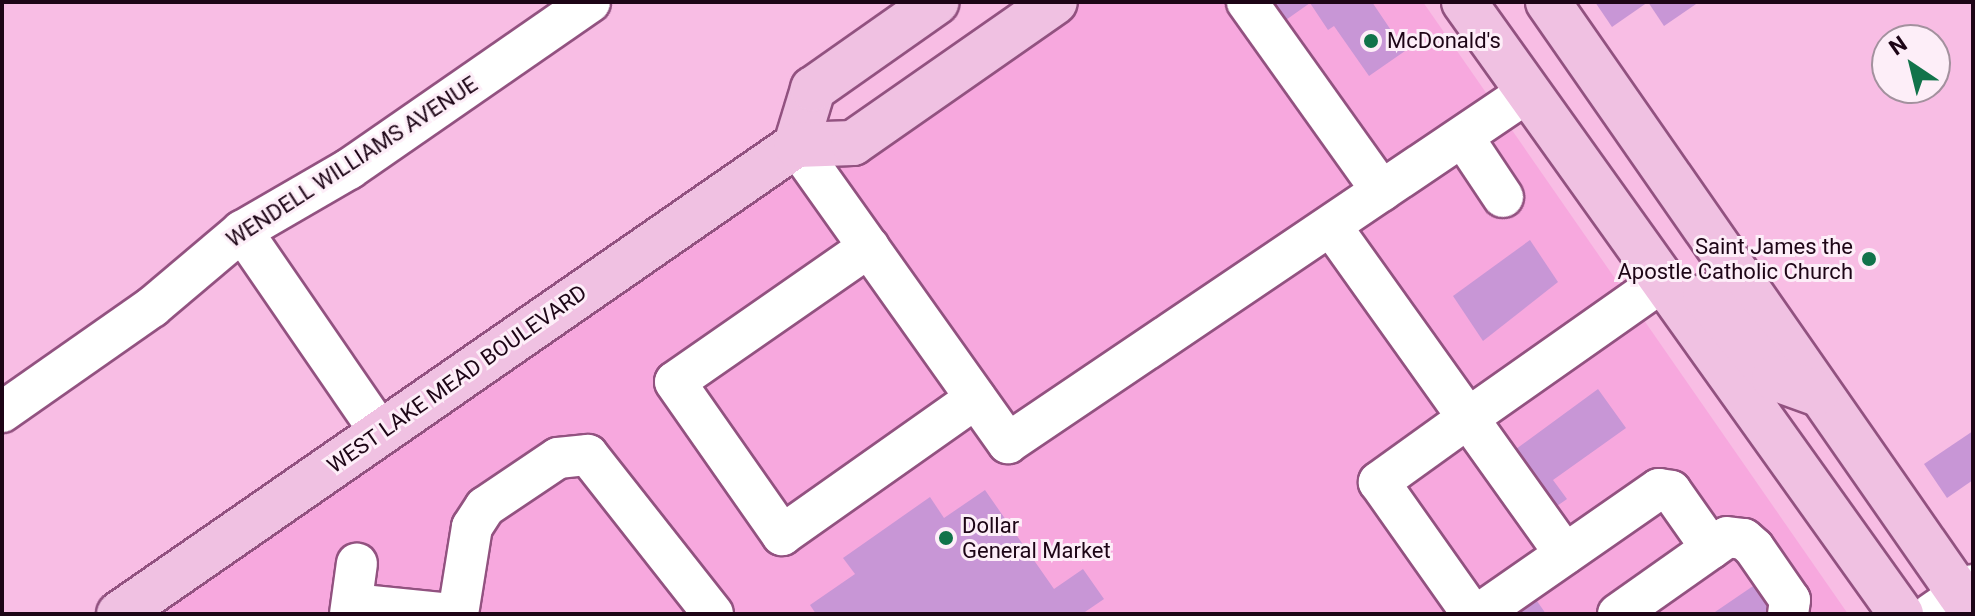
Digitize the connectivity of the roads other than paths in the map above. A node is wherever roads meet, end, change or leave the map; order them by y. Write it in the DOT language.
graph roads {
  1 [pos="590,2"];
  2 [pos="937,2"];
  3 [pos="1055,2"];
  4 [pos="1247,2"];
  5 [pos="1464,2"];
  6 [pos="1548,2"];
  7 [pos="1528,92"];
  8 [pos="1463,137"];
  9 [pos="796,145"];
  10 [pos="1382,191"];
  11 [pos="1503,197"];
  12 [pos="1331,226"];
  13 [pos="242,231"];
  14 [pos="869,247"];
  15 [pos="1663,281"];
  16 [pos="1822,395"];
  17 [pos="976,398"];
  18 [pos="2,412"];
  19 [pos="1468,418"];
  20 [pos="380,432"];
  21 [pos="1711,548"];
  22 [pos="1565,554"];
  23 [pos="357,563"];
  24 [pos="1959,602"];
  25 [pos="146,606"];
  26 [pos="351,609"];
  27 [pos="450,614"];
  28 [pos="458,614"];
  29 [pos="713,614"];
  30 [pos="1472,614"];
  31 [pos="1479,614"];
  32 [pos="1618,614"];
  33 [pos="1788,614"];
  34 [pos="1901,614"];
  1 -- 13 [label="street, WENDELL WILLIAMS AVENUE"];
  2 -- 9 [label="main road"];
  3 -- 9 [label="main road"];
  4 -- 10 [label="street"];
  5 -- 7 [label="main road"];
  6 -- 16 [label="main road"];
  7 -- 8 [label="street"];
  7 -- 15 [label="main road"];
  8 -- 10 [label="street"];
  8 -- 11 [label="street"];
  9 -- 14 [label="street"];
  9 -- 20 [label="main road, WEST LAKE MEAD BOULEVARD"];
  10 -- 12 [label="street"];
  12 -- 17 [label="street"];
  12 -- 19 [label="street"];
  13 -- 18 [label="street, WENDELL WILLIAMS AVENUE"];
  13 -- 20 [label="street"];
  14 -- 17 [label="street"];
  14 -- 17 [label="street"];
  15 -- 16 [label="main road"];
  15 -- 19 [label="street"];
  15 -- 34 [label="main road"];
  16 -- 24 [label="main road"];
  19 -- 22 [label="street"];
  19 -- 30 [label="street"];
  20 -- 25 [label="main road, WEST LAKE MEAD BOULEVARD"];
  21 -- 22 [label="street"];
  21 -- 32 [label="street"];
  21 -- 33 [label="street"];
  22 -- 31 [label="street"];
  23 -- 26 [label="street"];
  26 -- 27 [label="street"];
  28 -- 29 [label="street"];
}
